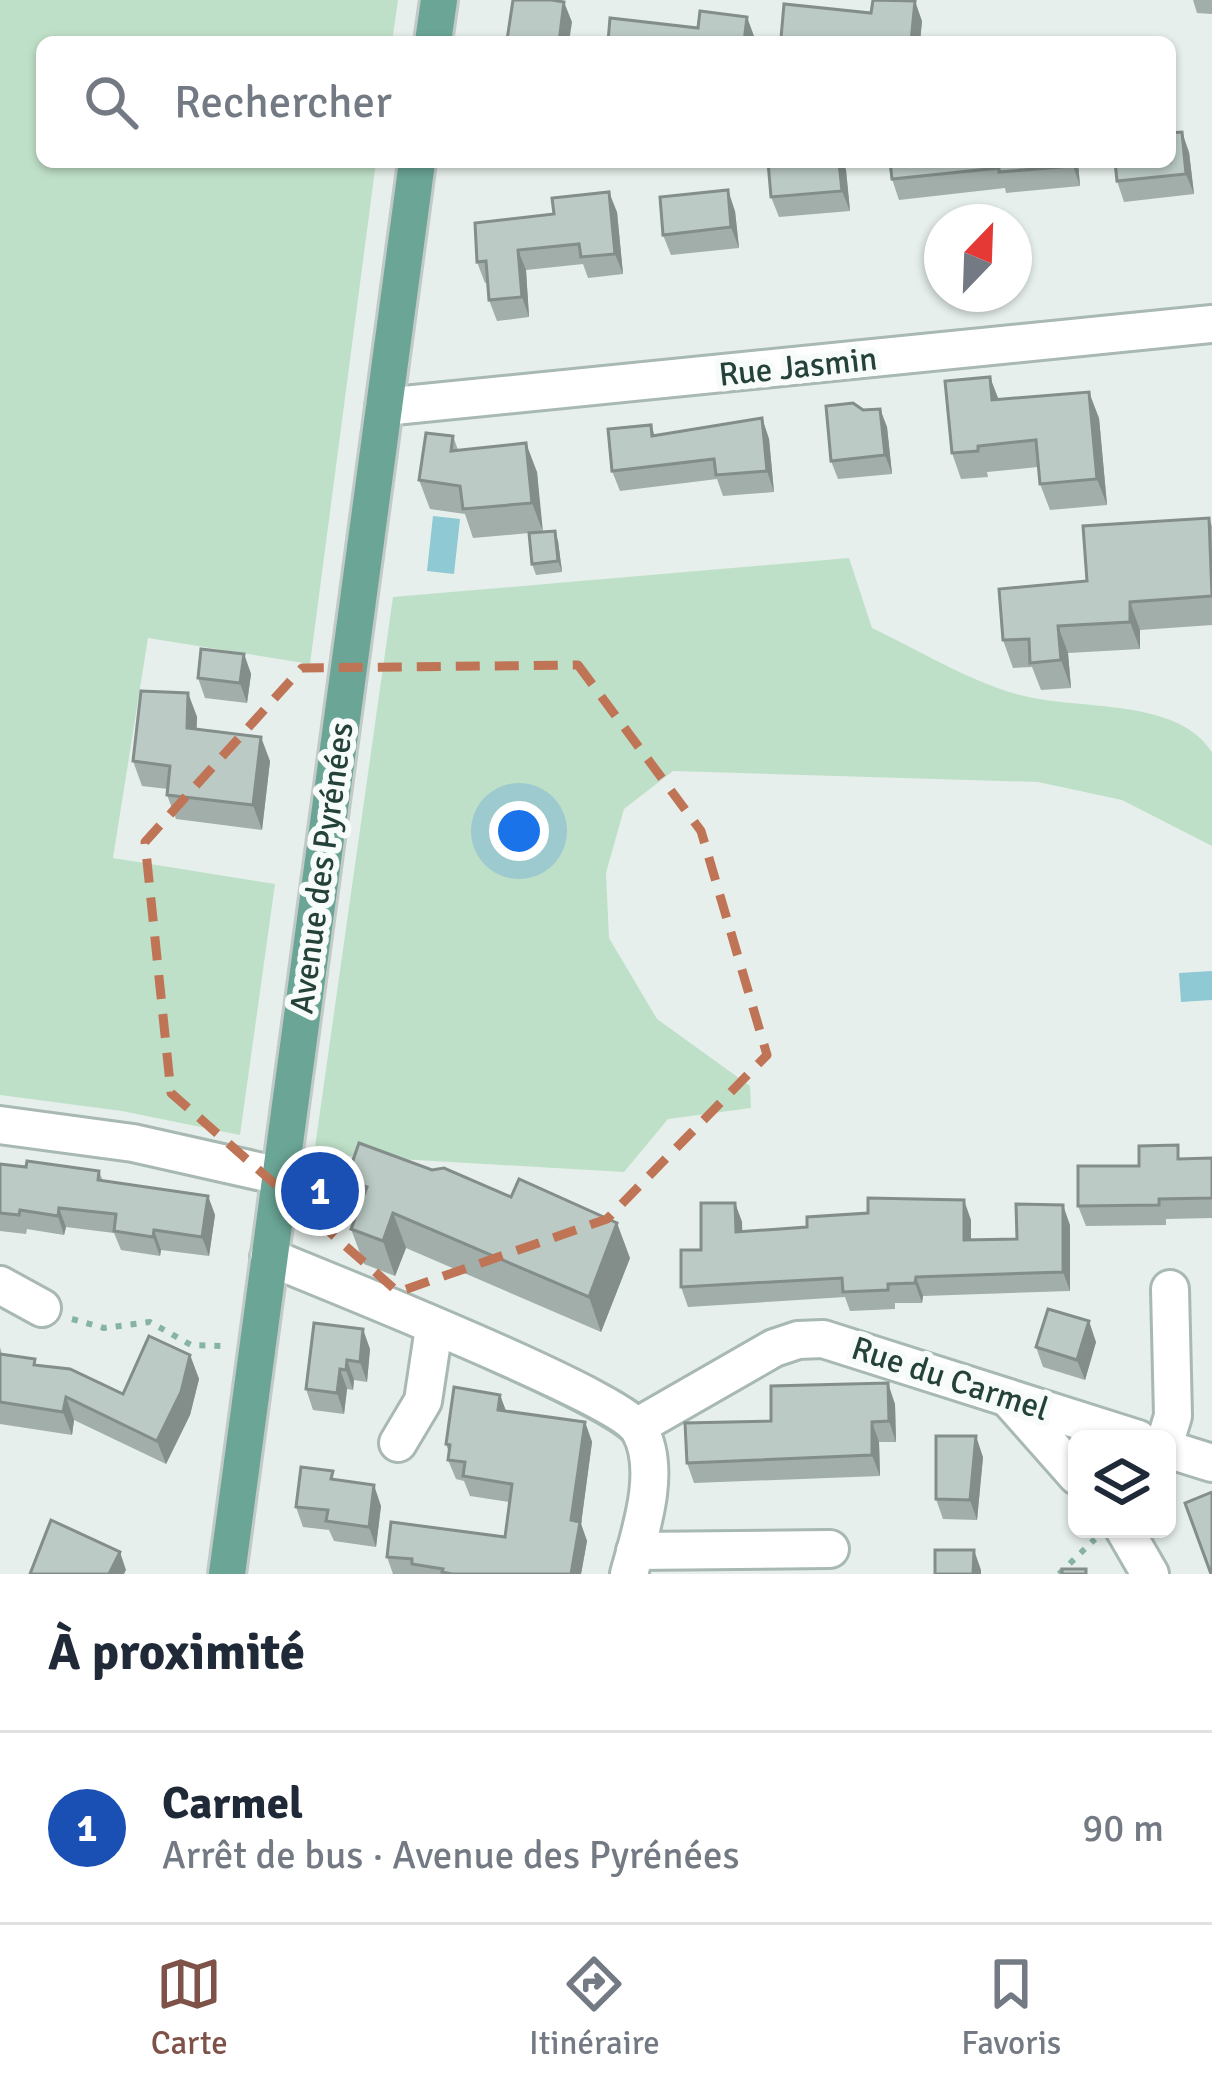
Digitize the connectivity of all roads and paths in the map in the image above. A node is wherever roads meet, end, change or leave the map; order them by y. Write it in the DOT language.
graph roads {
  1 [pos="439,0"];
  2 [pos="434,36"];
  3 [pos="416,168"];
  4 [pos="1212,324"];
  5 [pos="384,407"];
  6 [pos="0,1125"];
  7 [pos="280,1176"];
  8 [pos="269,1257"];
  9 [pos="0,1285"];
  10 [pos="1170,1289"];
  11 [pos="42,1308"];
  12 [pos="434,1328"];
  13 [pos="257,1352"];
  14 [pos="1007,1396"];
  15 [pos="638,1426"];
  16 [pos="1111,1430"];
  17 [pos="1169,1430"];
  18 [pos="398,1443"];
  19 [pos="1176,1451"];
  20 [pos="1212,1463"];
  21 [pos="1068,1466"];
  22 [pos="1097,1538"];
  23 [pos="1129,1538"];
  24 [pos="830,1550"];
  25 [pos="632,1563"];
  26 [pos="227,1574"];
  27 [pos="1060,1574"];
  28 [pos="1150,1574"];
  1 -- 2 [label="main road"];
  3 -- 5 [label="main road, Avenue des Pyrénées"];
  4 -- 5 [label="street, Rue Jasmin"];
  5 -- 7 [label="main road, Avenue des Pyrénées"];
  6 -- 7 [label="street"];
  7 -- 8 [label="main road, Avenue des Pyrénées"];
  8 -- 12 [label="street"];
  8 -- 13 [label="main road, Avenue des Pyrénées"];
  9 -- 11 [label="street"];
  10 -- 17 [label="street"];
  11 -- 13 [label="path"];
  12 -- 15 [label="street"];
  12 -- 18 [label="street"];
  13 -- 26 [label="main road, Avenue des Pyrénées"];
  14 -- 15 [label="street, Rue du Carmel"];
  14 -- 16 [label="street, Rue du Carmel"];
  14 -- 21 [label="street"];
  15 -- 25 [label="street"];
  19 -- 20 [label="street"];
  22 -- 27 [label="path"];
  23 -- 28 [label="street"];
  24 -- 25 [label="street"];
}
